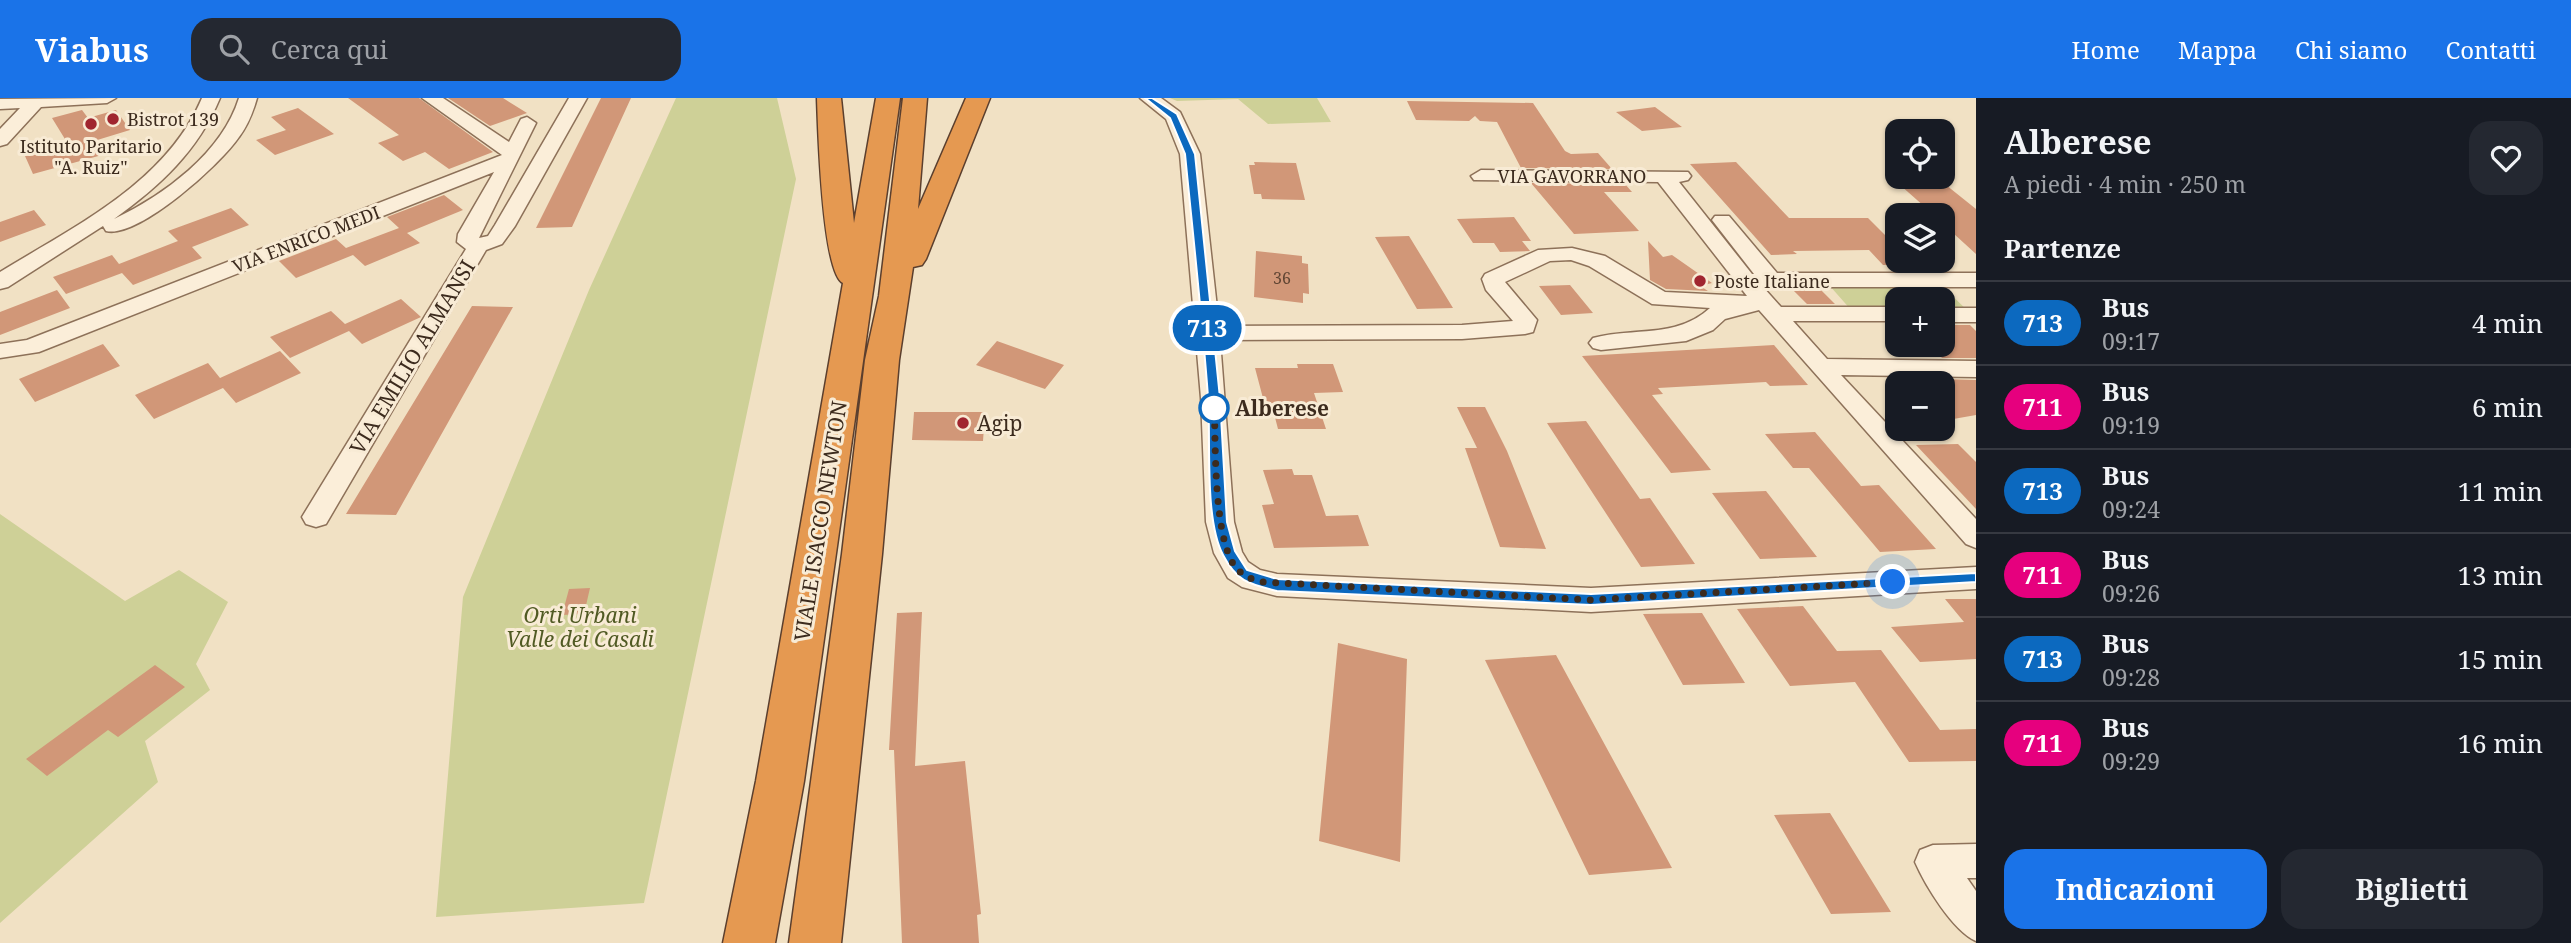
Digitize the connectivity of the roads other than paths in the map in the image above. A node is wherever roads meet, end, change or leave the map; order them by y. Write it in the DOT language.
graph roads {
  1 [pos="107,98"];
  2 [pos="211,98"];
  3 [pos="248,98"];
  4 [pos="431,98"];
  5 [pos="578,98"];
  6 [pos="829,98"];
  7 [pos="888,98"];
  8 [pos="915,98"];
  9 [pos="978,98"];
  10 [pos="1149,98"];
  11 [pos="38,100"];
  12 [pos="0,104"];
  13 [pos="527,123"];
  14 [pos="0,140"];
  15 [pos="512,156"];
  16 [pos="1481,176"];
  17 [pos="1664,176"];
  18 [pos="57,246"];
  19 [pos="478,246"];
  20 [pos="1976,280"];
  21 [pos="0,282"];
  22 [pos="895,296"];
  23 [pos="854,299"];
  24 [pos="1770,302"];
  25 [pos="1885,313"];
  26 [pos="1955,315"];
  27 [pos="1976,315"];
  28 [pos="1207,334"];
  29 [pos="1601,343"];
  30 [pos="0,351"];
  31 [pos="1820,367"];
  32 [pos="1976,369"];
  33 [pos="1966,515"];
  34 [pos="316,517"];
  35 [pos="1976,537"];
  36 [pos="1976,578"];
  37 [pos="1976,861"];
  38 [pos="757,893"];
  39 [pos="1976,922"];
  40 [pos="735,943"];
  41 [pos="749,943"];
  42 [pos="816,943"];
  1 -- 11 [label="street"];
  2 -- 18 [label="street"];
  3 -- 18 [label="street"];
  4 -- 15 [label="street"];
  5 -- 19 [label="street, VIA EMILIO ALMANSI"];
  6 -- 23 [label="highway"];
  7 -- 23 [label="highway, VIALE ISACCO NEWTON"];
  8 -- 22 [label="highway, VIALE ISACCO NEWTON"];
  9 -- 22 [label="highway"];
  10 -- 28 [label="street"];
  11 -- 12 [label="street"];
  11 -- 14 [label="street"];
  13 -- 15 [label="street"];
  15 -- 19 [label="street"];
  15 -- 30 [label="street, VIA ENRICO MEDI"];
  16 -- 17 [label="street, VIA GAVORRANO"];
  17 -- 24 [label="street"];
  17 -- 24 [label="street, VIA GAVORRANO"];
  18 -- 21 [label="street"];
  19 -- 34 [label="street, VIA EMILIO ALMANSI"];
  20 -- 24 [label="street"];
  22 -- 42 [label="highway, VIALE ISACCO NEWTON"];
  23 -- 38 [label="highway, VIALE ISACCO NEWTON"];
  24 -- 25 [label="street"];
  24 -- 28 [label="street"];
  24 -- 29 [label="street"];
  24 -- 31 [label="street"];
  26 -- 27 [label="street"];
  28 -- 36 [label="street"];
  31 -- 32 [label="street"];
  31 -- 33 [label="street"];
  33 -- 35 [label="street"];
  37 -- 39 [label="street"];
  38 -- 40 [label="highway"];
  38 -- 41 [label="highway, VIALE ISACCO NEWTON"];
}
